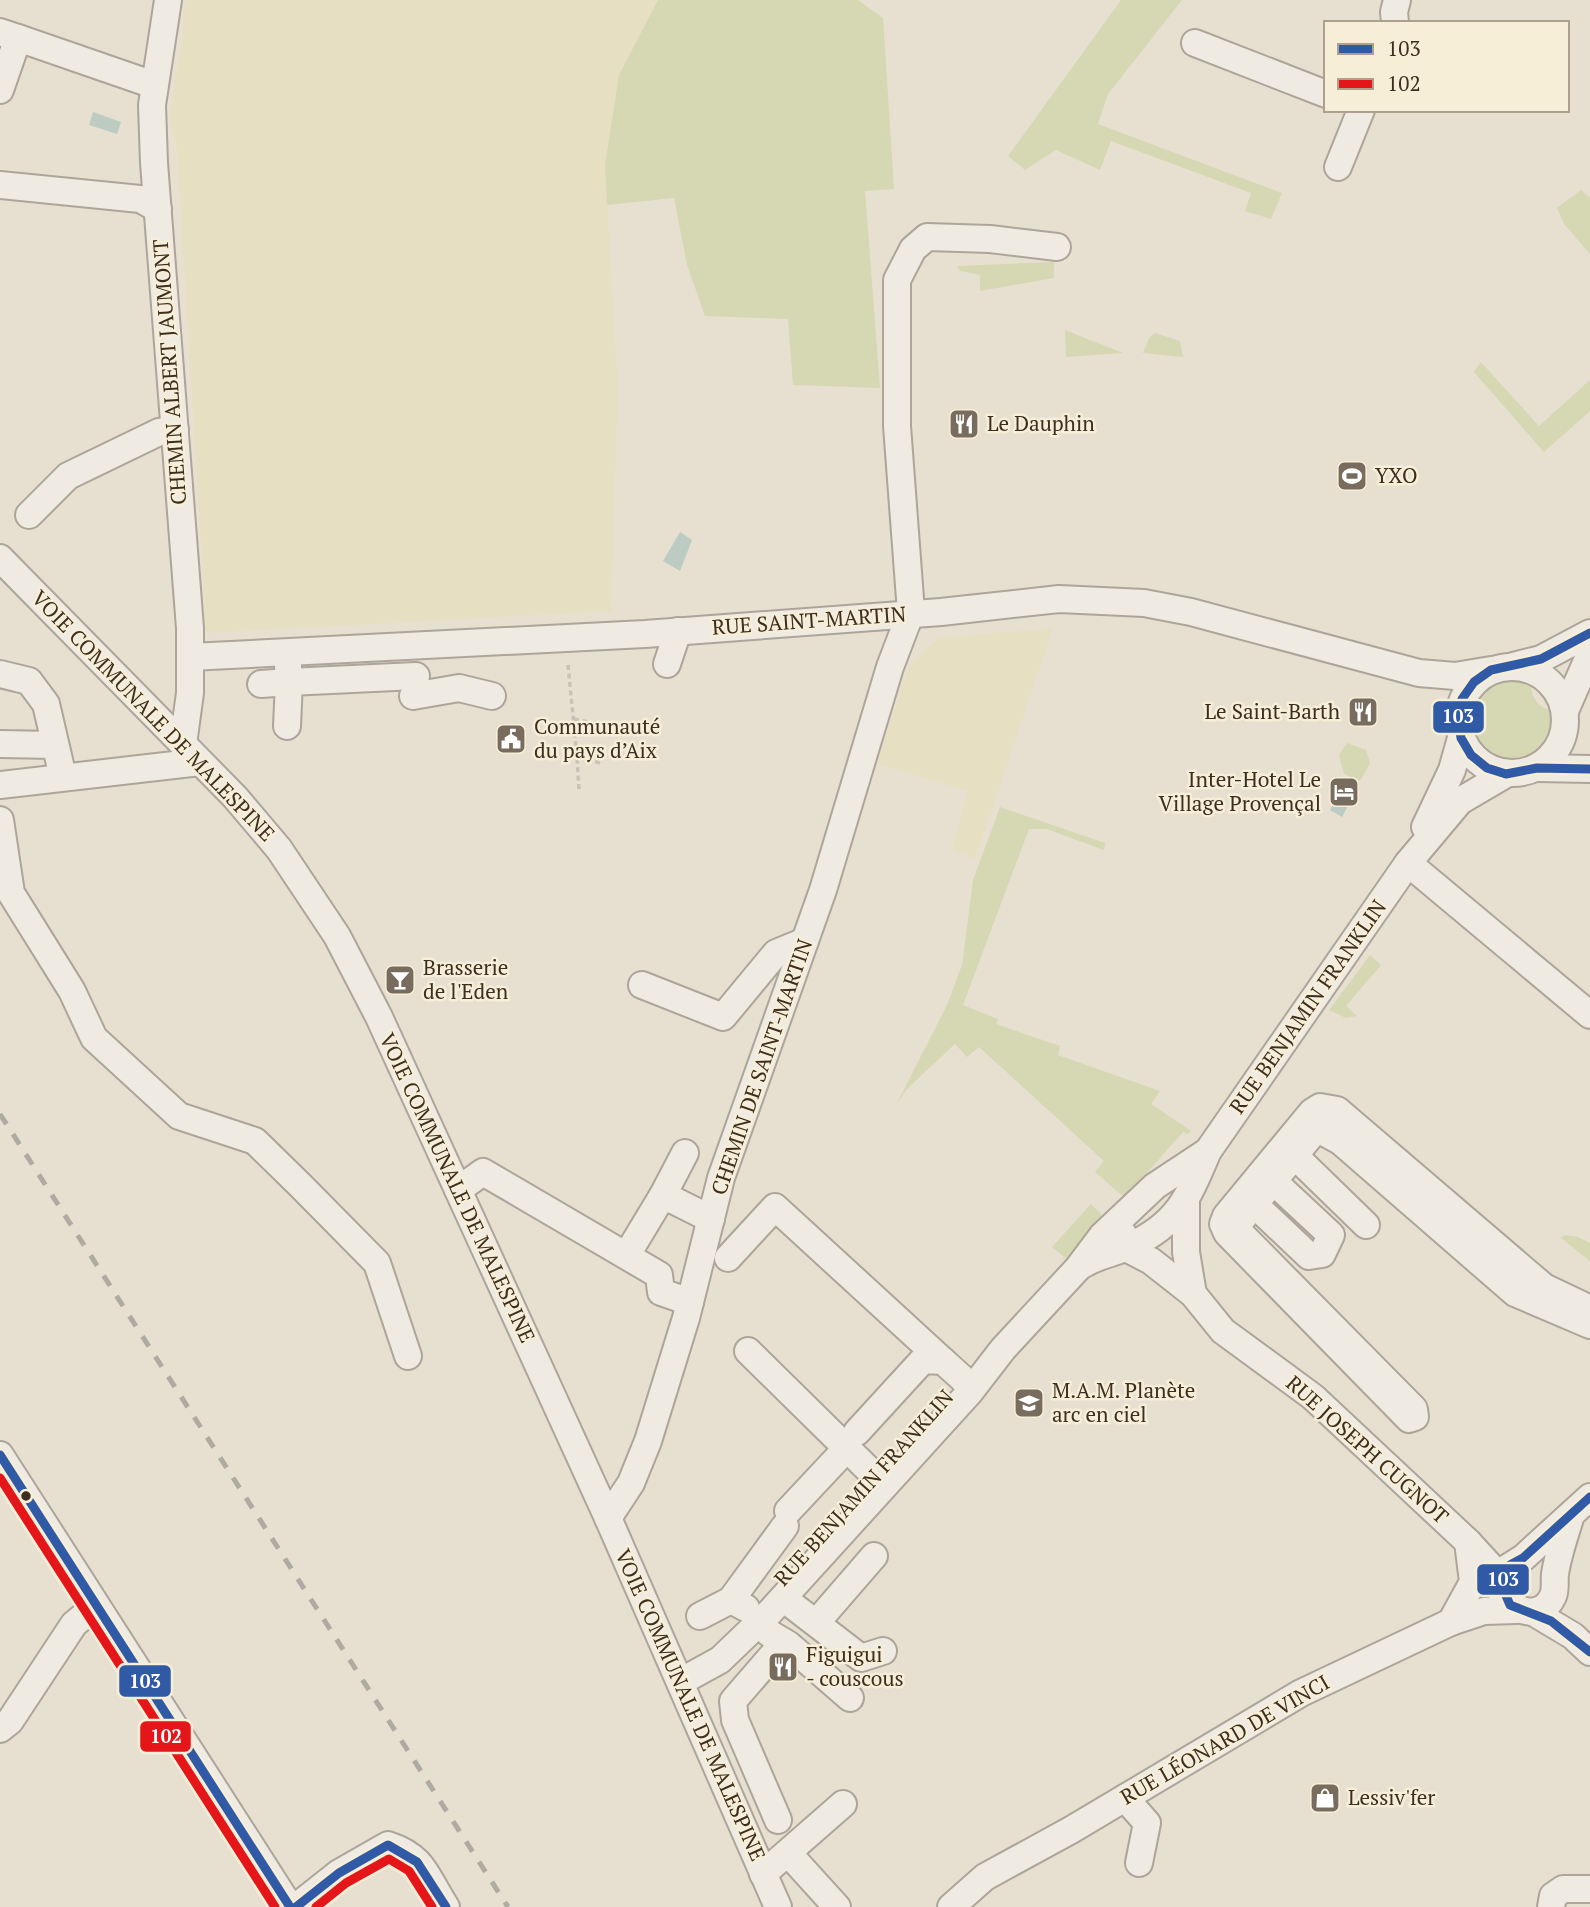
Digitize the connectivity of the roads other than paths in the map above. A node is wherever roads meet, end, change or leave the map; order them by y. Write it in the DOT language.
graph roads {
  1 [pos="168,0"];
  2 [pos="1397,0"];
  3 [pos="1395,21"];
  4 [pos="9,35"];
  5 [pos="1195,43"];
  6 [pos="154,85"];
  7 [pos="0,90"];
  8 [pos="1324,93"];
  9 [pos="1360,112"];
  10 [pos="1338,167"];
  11 [pos="0,186"];
  12 [pos="158,209"];
  13 [pos="1057,247"];
  14 [pos="175,430"];
  15 [pos="29,515"];
  16 [pos="0,558"];
  17 [pos="911,612"];
  18 [pos="678,631"];
  19 [pos="1590,634"];
  20 [pos="287,652"];
  21 [pos="1590,654"];
  22 [pos="190,657"];
  23 [pos="667,664"];
  24 [pos="1501,668"];
  25 [pos="1419,673"];
  26 [pos="0,674"];
  27 [pos="289,682"];
  28 [pos="261,684"];
  29 [pos="492,696"];
  30 [pos="1565,722"];
  31 [pos="287,726"];
  32 [pos="1459,728"];
  33 [pos="0,744"];
  34 [pos="55,745"];
  35 [pos="191,753"];
  36 [pos="1590,757"];
  37 [pos="1537,768"];
  38 [pos="1590,769"];
  39 [pos="1506,774"];
  40 [pos="63,777"];
  41 [pos="0,785"];
  42 [pos="0,820"];
  43 [pos="1408,863"];
  44 [pos="805,941"];
  45 [pos="642,985"];
  46 [pos="1590,1016"];
  47 [pos="1208,1152"];
  48 [pos="685,1153"];
  49 [pos="1294,1155"];
  50 [pos="1272,1180"];
  51 [pos="458,1190"];
  52 [pos="663,1195"];
  53 [pos="1253,1203"];
  54 [pos="1135,1204"];
  55 [pos="1179,1211"];
  56 [pos="711,1219"];
  57 [pos="1366,1225"];
  58 [pos="631,1248"];
  59 [pos="1126,1248"];
  60 [pos="728,1258"];
  61 [pos="1078,1268"];
  62 [pos="1193,1294"];
  63 [pos="690,1303"];
  64 [pos="1590,1309"];
  65 [pos="1590,1325"];
  66 [pos="1003,1349"];
  67 [pos="748,1350"];
  68 [pos="408,1356"];
  69 [pos="943,1361"];
  70 [pos="964,1380"];
  71 [pos="852,1440"];
  72 [pos="0,1455"];
  73 [pos="874,1475"];
  74 [pos="9,1488"];
  75 [pos="1581,1506"];
  76 [pos="608,1518"];
  77 [pos="1473,1547"];
  78 [pos="874,1556"];
  79 [pos="1509,1570"];
  80 [pos="783,1598"];
  81 [pos="1539,1599"];
  82 [pos="96,1606"];
  83 [pos="700,1615"];
  84 [pos="745,1619"];
  85 [pos="1451,1622"];
  86 [pos="816,1623"];
  87 [pos="783,1642"];
  88 [pos="1581,1644"];
  89 [pos="883,1651"];
  90 [pos="680,1682"];
  91 [pos="850,1698"];
  92 [pos="0,1729"];
  93 [pos="1125,1798"];
  94 [pos="843,1804"];
  95 [pos="779,1819"];
  96 [pos="788,1853"];
  97 [pos="1139,1863"];
  98 [pos="763,1874"];
  99 [pos="1590,1889"];
  100 [pos="290,1907"];
  101 [pos="296,1907"];
  102 [pos="446,1907"];
  103 [pos="778,1907"];
  104 [pos="837,1907"];
  105 [pos="951,1907"];
  106 [pos="1551,1907"];
  1 -- 6 [label="street, CHEMIN ALBERT JAUMONT"];
  2 -- 3 [label="street"];
  4 -- 6 [label="street"];
  4 -- 7 [label="street"];
  5 -- 8 [label="street"];
  6 -- 12 [label="street, CHEMIN ALBERT JAUMONT"];
  9 -- 10 [label="street"];
  11 -- 12 [label="street"];
  12 -- 14 [label="street, CHEMIN ALBERT JAUMONT"];
  13 -- 17 [label="street"];
  14 -- 15 [label="street"];
  14 -- 22 [label="street, CHEMIN ALBERT JAUMONT"];
  16 -- 35 [label="street, VOIE COMMUNALE DE MALESPINE"];
  17 -- 18 [label="street, RUE SAINT-MARTIN"];
  17 -- 25 [label="street, RUE SAINT-MARTIN"];
  17 -- 44 [label="street, CHEMIN DE SAINT-MARTIN"];
  18 -- 20 [label="street, RUE SAINT-MARTIN"];
  18 -- 23 [label="street"];
  19 -- 24 [label="street, RUE SAINT-MARTIN"];
  20 -- 22 [label="street, RUE SAINT-MARTIN"];
  20 -- 27 [label="street"];
  21 -- 30 [label="street"];
  22 -- 35 [label="street, CHEMIN ALBERT JAUMONT"];
  24 -- 25 [label="street, RUE SAINT-MARTIN"];
  24 -- 30 [label="street"];
  24 -- 32 [label="street"];
  25 -- 32 [label="street"];
  26 -- 34 [label="street"];
  27 -- 28 [label="street"];
  27 -- 29 [label="street"];
  27 -- 31 [label="street"];
  30 -- 36 [label="street"];
  30 -- 37 [label="street"];
  32 -- 39 [label="street"];
  32 -- 43 [label="street, RUE BENJAMIN FRANKLIN"];
  33 -- 34 [label="street"];
  34 -- 40 [label="street"];
  35 -- 40 [label="street"];
  35 -- 51 [label="street, VOIE COMMUNALE DE MALESPINE"];
  37 -- 38 [label="street"];
  37 -- 39 [label="street"];
  39 -- 43 [label="street, RUE BENJAMIN FRANKLIN"];
  40 -- 41 [label="street"];
  42 -- 68 [label="street"];
  43 -- 46 [label="street"];
  43 -- 47 [label="street, RUE BENJAMIN FRANKLIN"];
  44 -- 45 [label="street"];
  44 -- 56 [label="street, CHEMIN DE SAINT-MARTIN"];
  47 -- 54 [label="street, RUE BENJAMIN FRANKLIN"];
  47 -- 55 [label="street"];
  48 -- 52 [label="street"];
  49 -- 50 [label="street"];
  49 -- 57 [label="street"];
  49 -- 65 [label="street"];
  50 -- 53 [label="street"];
  50 -- 53 [label="street"];
  51 -- 63 [label="street"];
  51 -- 76 [label="street, VOIE COMMUNALE DE MALESPINE"];
  52 -- 56 [label="street"];
  52 -- 58 [label="street"];
  53 -- 64 [label="street"];
  54 -- 55 [label="street"];
  54 -- 59 [label="street"];
  54 -- 61 [label="street, RUE BENJAMIN FRANKLIN"];
  55 -- 59 [label="street"];
  55 -- 62 [label="street, RUE JOSEPH CUGNOT"];
  56 -- 63 [label="street, CHEMIN DE SAINT-MARTIN"];
  59 -- 61 [label="street"];
  59 -- 62 [label="street, RUE JOSEPH CUGNOT"];
  60 -- 69 [label="street"];
  61 -- 66 [label="street, RUE BENJAMIN FRANKLIN"];
  62 -- 77 [label="street, RUE JOSEPH CUGNOT"];
  63 -- 76 [label="street, CHEMIN DE SAINT-MARTIN"];
  66 -- 70 [label="street, RUE BENJAMIN FRANKLIN"];
  66 -- 80 [label="street, RUE BENJAMIN FRANKLIN"];
  67 -- 71 [label="street"];
  69 -- 70 [label="street"];
  69 -- 71 [label="street"];
  70 -- 73 [label="street, RUE BENJAMIN FRANKLIN"];
  71 -- 73 [label="street"];
  71 -- 84 [label="street"];
  72 -- 74 [label="street"];
  73 -- 84 [label="street, RUE BENJAMIN FRANKLIN"];
  74 -- 82 [label="street"];
  75 -- 79 [label="street"];
  75 -- 81 [label="street"];
  76 -- 90 [label="street, VOIE COMMUNALE DE MALESPINE"];
  77 -- 79 [label="street, RUE JOSEPH CUGNOT"];
  77 -- 85 [label="street"];
  78 -- 86 [label="street"];
  79 -- 81 [label="street"];
  79 -- 81 [label="street, RUE JOSEPH CUGNOT"];
  79 -- 85 [label="street"];
  80 -- 84 [label="street, RUE BENJAMIN FRANKLIN"];
  80 -- 86 [label="street"];
  81 -- 85 [label="street, RUE LÉONARD DE VINCI"];
  81 -- 88 [label="street"];
  82 -- 92 [label="street"];
  82 -- 100 [label="street"];
  83 -- 84 [label="street"];
  84 -- 87 [label="street"];
  84 -- 90 [label="street, RUE BENJAMIN FRANKLIN"];
  85 -- 93 [label="street, RUE LÉONARD DE VINCI"];
  86 -- 89 [label="street"];
  87 -- 91 [label="street"];
  87 -- 95 [label="street"];
  90 -- 98 [label="street, VOIE COMMUNALE DE MALESPINE"];
  93 -- 97 [label="street"];
  93 -- 105 [label="street, RUE LÉONARD DE VINCI"];
  94 -- 96 [label="street"];
  96 -- 98 [label="street"];
  96 -- 104 [label="street"];
  98 -- 103 [label="street, VOIE COMMUNALE DE MALESPINE"];
  99 -- 106 [label="street"];
  101 -- 102 [label="street"];
}
